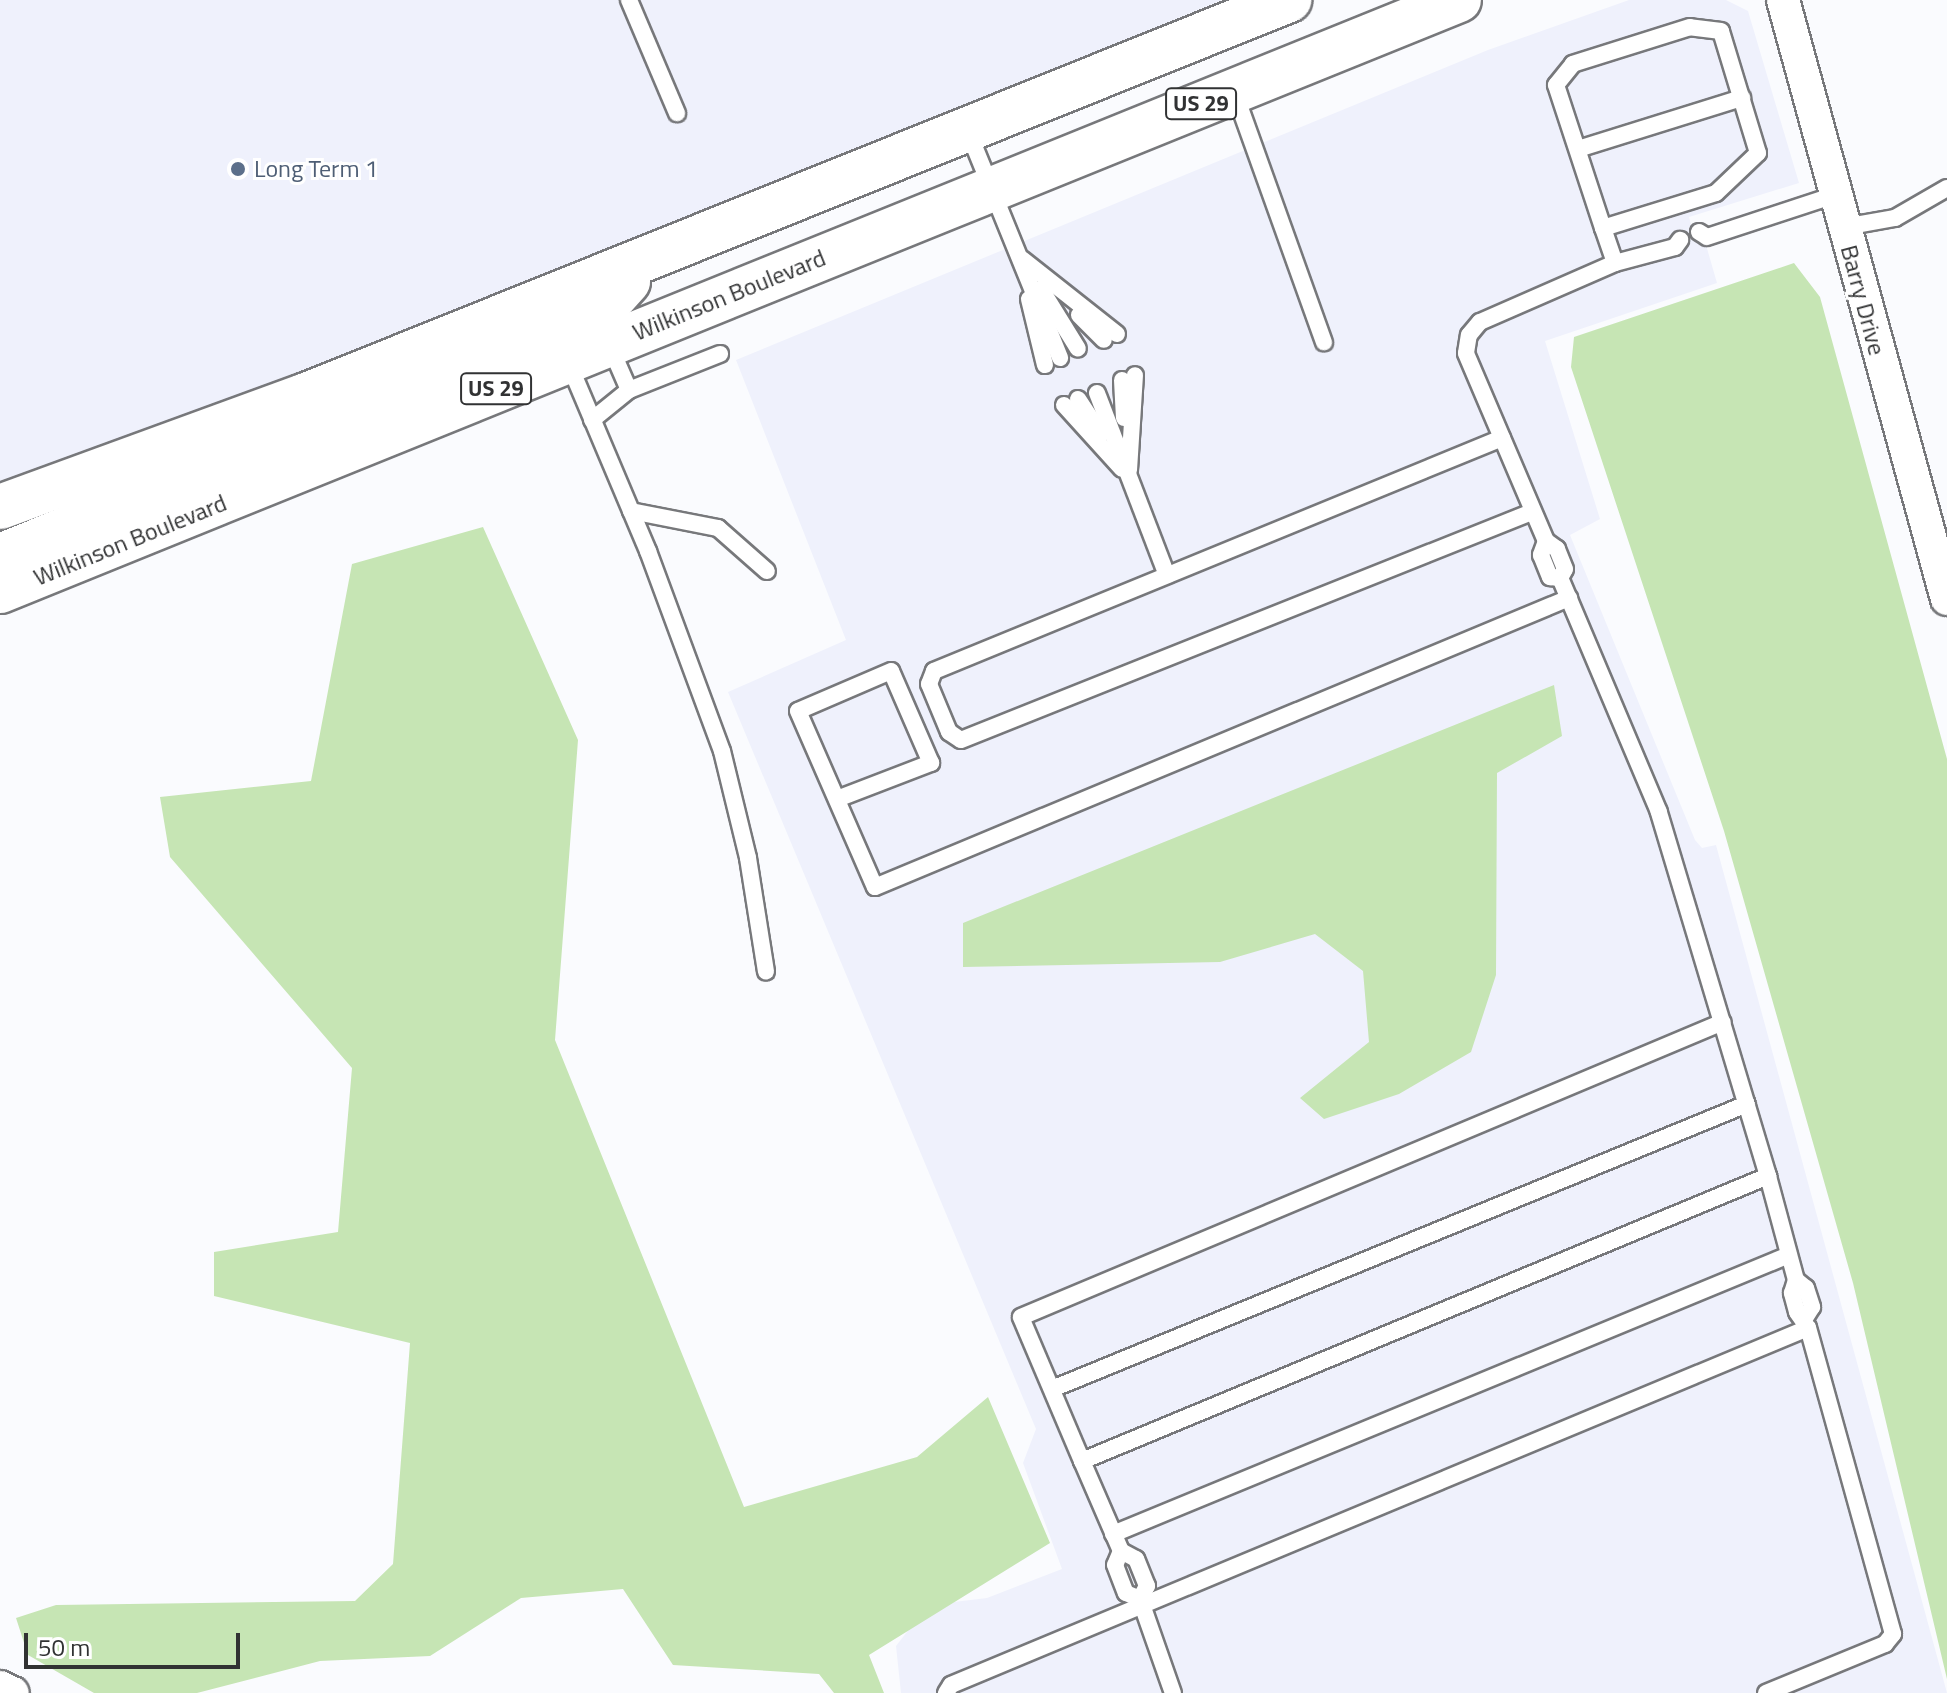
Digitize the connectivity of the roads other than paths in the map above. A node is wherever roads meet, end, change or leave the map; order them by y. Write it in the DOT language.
graph roads {
  1 [pos="629,0"];
  2 [pos="1289,0"];
  3 [pos="1459,0"];
  4 [pos="1783,0"];
  5 [pos="1234,91"];
  6 [pos="1742,98"];
  7 [pos="677,113"];
  8 [pos="968,131"];
  9 [pos="1578,149"];
  10 [pos="993,188"];
  11 [pos="1947,188"];
  12 [pos="1835,195"];
  13 [pos="1844,227"];
  14 [pos="1603,228"];
  15 [pos="1703,238"];
  16 [pos="1680,247"];
  17 [pos="1021,258"];
  18 [pos="1615,263"];
  19 [pos="635,265"];
  20 [pos="1110,337"];
  21 [pos="1324,342"];
  22 [pos="609,344"];
  23 [pos="1078,349"];
  24 [pos="720,354"];
  25 [pos="568,360"];
  26 [pos="1052,361"];
  27 [pos="1128,377"];
  28 [pos="629,390"];
  29 [pos="1097,393"];
  30 [pos="1071,402"];
  31 [pos="592,420"];
  32 [pos="1502,438"];
  33 [pos="1129,476"];
  34 [pos="0,507"];
  35 [pos="631,511"];
  36 [pos="1532,512"];
  37 [pos="0,556"];
  38 [pos="767,571"];
  39 [pos="1167,575"];
  40 [pos="0,591"];
  41 [pos="1569,598"];
  42 [pos="1947,599"];
  43 [pos="837,799"];
  44 [pos="766,972"];
  45 [pos="1723,1022"];
  46 [pos="1747,1104"];
  47 [pos="1768,1176"];
  48 [pos="1789,1255"];
  49 [pos="1807,1323"];
  50 [pos="1052,1389"];
  51 [pos="1082,1461"];
  52 [pos="1113,1534"];
  53 [pos="1142,1604"];
  54 [pos="0,1687"];
  55 [pos="13,1693"];
  56 [pos="946,1693"];
  57 [pos="1173,1693"];
  58 [pos="1766,1693"];
  1 -- 7 [label="lane"];
  2 -- 8 [label="main road, US 29"];
  3 -- 5 [label="main road, Wilkinson Boulevard / US 29"];
  4 -- 12 [label="street, Barry Drive"];
  5 -- 10 [label="main road, Wilkinson Boulevard / US 29"];
  5 -- 21 [label="lane"];
  6 -- 9 [label="lane"];
  6 -- 9 [label="lane"];
  6 -- 14 [label="lane"];
  8 -- 10 [label="lane"];
  8 -- 19 [label="main road, US 29"];
  9 -- 14 [label="lane"];
  10 -- 17 [label="lane"];
  10 -- 22 [label="main road, Wilkinson Boulevard / US 29"];
  11 -- 13 [label="lane"];
  12 -- 13 [label="street, Barry Drive"];
  12 -- 15 [label="lane"];
  13 -- 42 [label="street, Barry Drive"];
  14 -- 18 [label="lane"];
  16 -- 18 [label="lane"];
  17 -- 20 [label="lane"];
  17 -- 23 [label="lane"];
  17 -- 26 [label="lane"];
  18 -- 32 [label="lane"];
  19 -- 34 [label="main road, US 29"];
  19 -- 37 [label="main road"];
  22 -- 25 [label="main road, Wilkinson Boulevard / US 29"];
  22 -- 28 [label="lane"];
  24 -- 28 [label="lane"];
  25 -- 31 [label="lane"];
  25 -- 40 [label="main road, Wilkinson Boulevard / US 29"];
  27 -- 33 [label="lane"];
  28 -- 31 [label="lane"];
  29 -- 33 [label="lane"];
  30 -- 33 [label="lane"];
  31 -- 35 [label="lane"];
  32 -- 36 [label="lane"];
  32 -- 39 [label="lane"];
  33 -- 39 [label="lane"];
  35 -- 38 [label="lane"];
  35 -- 44 [label="lane"];
  36 -- 39 [label="lane"];
  36 -- 41 [label="lane"];
  41 -- 43 [label="lane"];
  41 -- 45 [label="lane"];
  43 -- 43 [label="lane"];
  45 -- 46 [label="lane"];
  45 -- 50 [label="lane"];
  46 -- 47 [label="lane"];
  46 -- 50 [label="lane"];
  47 -- 48 [label="lane"];
  47 -- 51 [label="lane"];
  48 -- 49 [label="lane"];
  48 -- 52 [label="lane"];
  49 -- 53 [label="lane"];
  49 -- 58 [label="lane"];
  50 -- 51 [label="lane"];
  51 -- 52 [label="lane"];
  52 -- 53 [label="lane"];
  53 -- 56 [label="lane"];
  53 -- 57 [label="lane"];
  54 -- 55 [label="street"];
}
